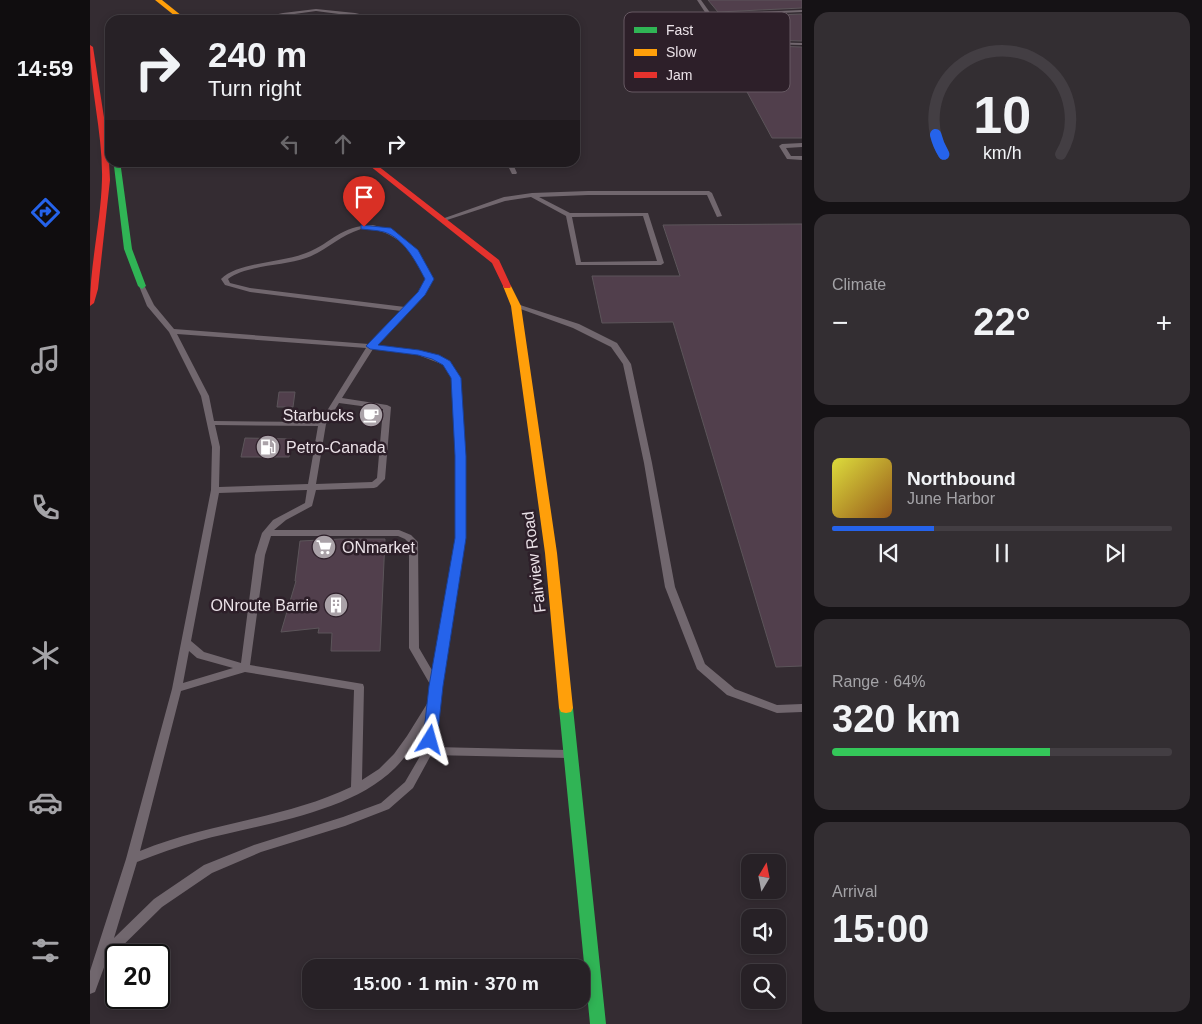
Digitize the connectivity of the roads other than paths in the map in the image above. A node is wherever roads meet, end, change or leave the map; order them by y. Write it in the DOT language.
graph roads {
  1 [pos="158,0"];
  2 [pos="699,0"];
  3 [pos="802,11"];
  4 [pos="709,12"];
  5 [pos="779,12"];
  6 [pos="283,14"];
  7 [pos="178,15"];
  8 [pos="278,15"];
  9 [pos="353,15"];
  10 [pos="90,47"];
  11 [pos="104,143"];
  12 [pos="802,146"];
  13 [pos="802,158"];
  14 [pos="105,162"];
  15 [pos="105,167"];
  16 [pos="117,167"];
  17 [pos="374,167"];
  18 [pos="511,167"];
  19 [pos="514,173"];
  20 [pos="532,195"];
  21 [pos="569,215"];
  22 [pos="719,216"];
  23 [pos="442,220"];
  24 [pos="142,286"];
  25 [pos="90,303"];
  26 [pos="516,306"];
  27 [pos="406,308"];
  28 [pos="172,332"];
  29 [pos="370,346"];
  30 [pos="336,400"];
  31 [pos="211,423"];
  32 [pos="322,424"];
  33 [pos="311,487"];
  34 [pos="215,490"];
  35 [pos="266,533"];
  36 [pos="187,643"];
  37 [pos="245,668"];
  38 [pos="436,686"];
  39 [pos="177,689"];
  40 [pos="435,700"];
  41 [pos="802,708"];
  42 [pos="428,751"];
  43 [pos="571,754"];
  44 [pos="356,788"];
  45 [pos="132,859"];
  46 [pos="101,958"];
  47 [pos="90,988"];
  48 [pos="598,1024"];
  1 -- 7 [label="main road"];
  2 -- 4 [label="lane"];
  3 -- 5 [label="lane"];
  6 -- 8 [label="lane"];
  6 -- 9 [label="lane"];
  10 -- 11 [label="main road"];
  11 -- 14 [label="main road"];
  12 -- 13 [label="lane"];
  15 -- 25 [label="main road"];
  16 -- 24 [label="main road"];
  17 -- 23 [label="main road, Fairview Road"];
  18 -- 19 [label="lane"];
  20 -- 21 [label="lane"];
  20 -- 22 [label="lane"];
  20 -- 23 [label="lane"];
  21 -- 21 [label="lane"];
  23 -- 26 [label="main road, Fairview Road"];
  24 -- 28 [label="lane"];
  26 -- 41 [label="lane"];
  26 -- 43 [label="main road, Fairview Road"];
  27 -- 27 [label="lane"];
  27 -- 29 [label="lane"];
  28 -- 29 [label="lane"];
  28 -- 31 [label="lane"];
  29 -- 30 [label="lane"];
  29 -- 38 [label="lane"];
  30 -- 32 [label="lane"];
  30 -- 33 [label="lane"];
  31 -- 32 [label="lane"];
  31 -- 34 [label="lane"];
  32 -- 33 [label="lane"];
  33 -- 34 [label="lane"];
  33 -- 35 [label="lane"];
  34 -- 36 [label="lane"];
  35 -- 37 [label="lane"];
  35 -- 38 [label="lane"];
  36 -- 37 [label="lane"];
  36 -- 39 [label="lane"];
  37 -- 39 [label="lane"];
  37 -- 44 [label="lane"];
  38 -- 40 [label="lane"];
  39 -- 45 [label="lane"];
  40 -- 42 [label="lane"];
  40 -- 44 [label="lane"];
  42 -- 43 [label="lane"];
  42 -- 46 [label="lane"];
  43 -- 48 [label="main road, Fairview Road"];
  44 -- 45 [label="lane"];
  45 -- 46 [label="lane"];
  46 -- 47 [label="lane"];
}
